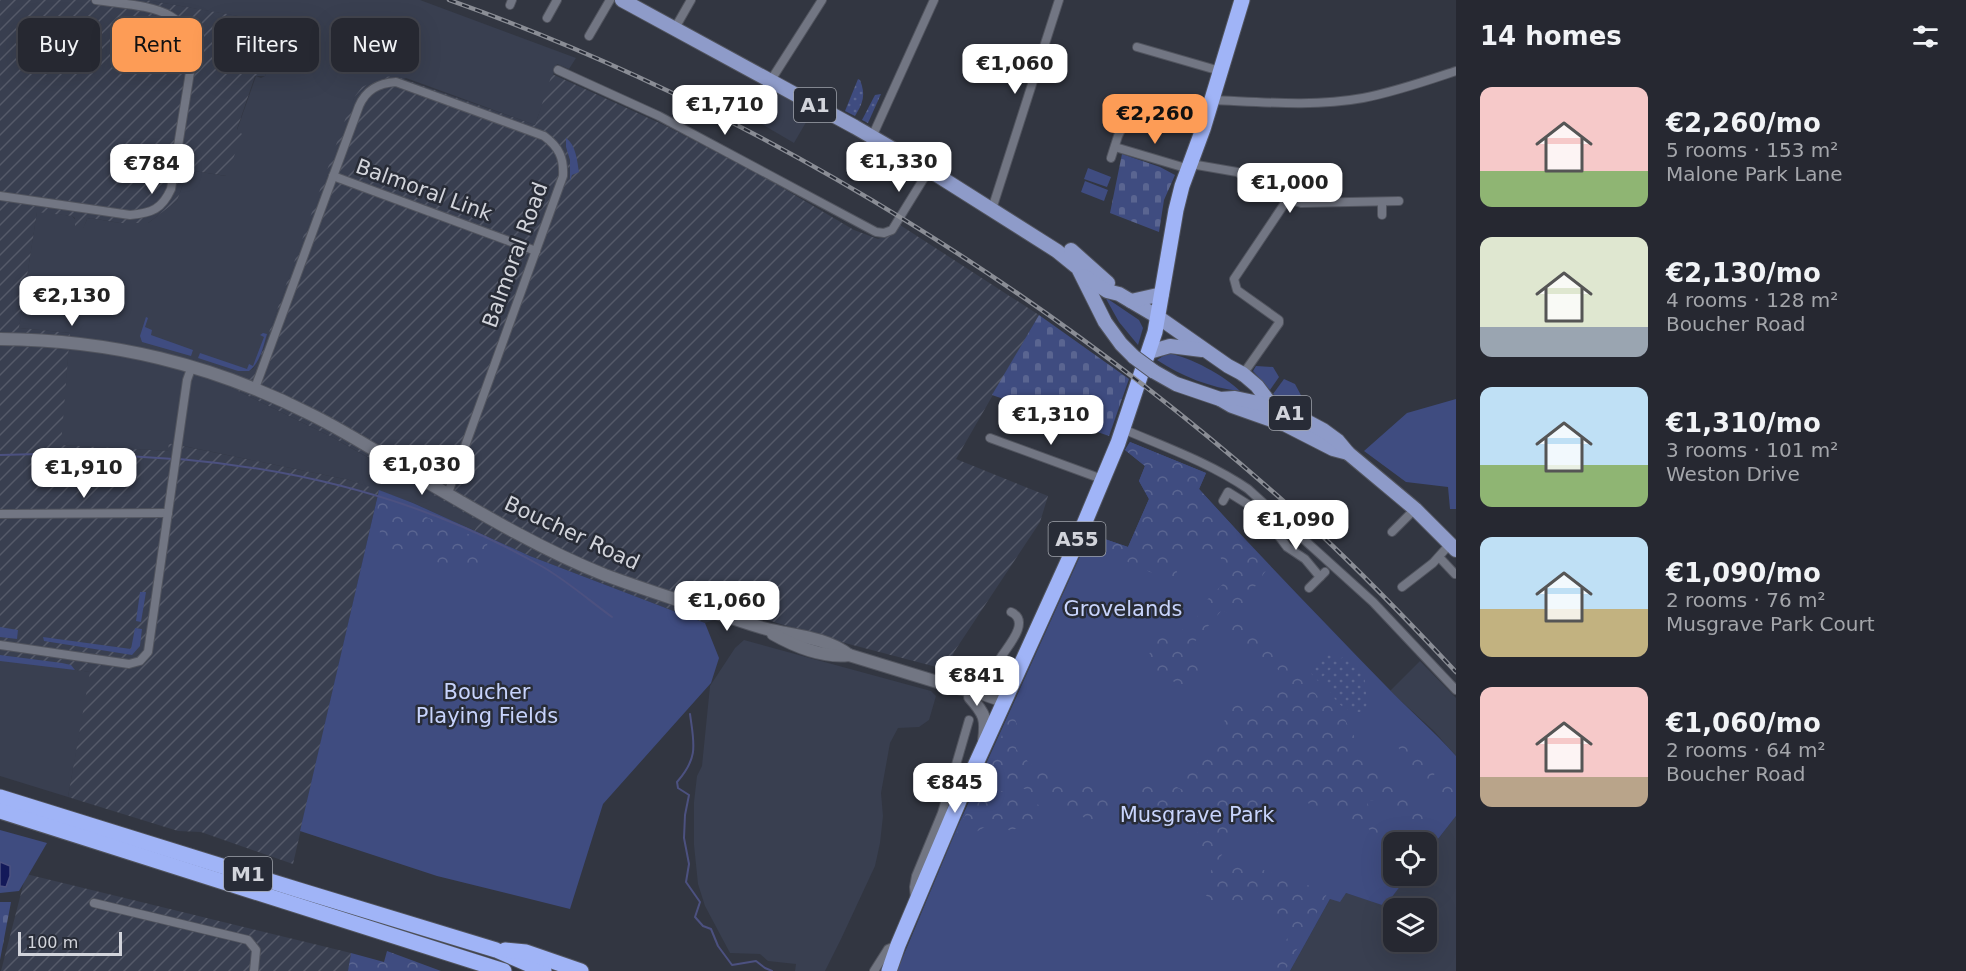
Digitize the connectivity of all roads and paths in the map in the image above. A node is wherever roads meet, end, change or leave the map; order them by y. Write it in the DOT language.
graph roads {
  1 [pos="96,0"];
  2 [pos="557,0"];
  3 [pos="610,0"];
  4 [pos="622,0"];
  5 [pos="691,0"];
  6 [pos="822,0"];
  7 [pos="934,0"];
  8 [pos="1059,0"];
  9 [pos="1242,0"];
  10 [pos="547,18"];
  11 [pos="675,28"];
  12 [pos="589,36"];
  13 [pos="1137,46"];
  14 [pos="558,70"];
  15 [pos="1220,71"];
  16 [pos="1456,71"];
  17 [pos="771,80"];
  18 [pos="1212,100"];
  19 [pos="1124,101"];
  20 [pos="872,137"];
  21 [pos="1114,147"];
  22 [pos="1111,158"];
  23 [pos="1190,166"];
  24 [pos="929,170"];
  25 [pos="333,176"];
  26 [pos="0,196"];
  27 [pos="1287,200"];
  28 [pos="1399,201"];
  29 [pos="1382,202"];
  30 [pos="995,203"];
  31 [pos="1382,215"];
  32 [pos="1034,235"];
  33 [pos="536,251"];
  34 [pos="1082,274"];
  35 [pos="1162,294"];
  36 [pos="1125,298"];
  37 [pos="1158,317"];
  38 [pos="0,339"];
  39 [pos="1204,350"];
  40 [pos="1142,355"];
  41 [pos="192,366"];
  42 [pos="1241,377"];
  43 [pos="255,388"];
  44 [pos="1220,399"];
  45 [pos="1265,404"];
  46 [pos="1286,425"];
  47 [pos="1123,429"];
  48 [pos="990,438"];
  49 [pos="1348,453"];
  50 [pos="1102,479"];
  51 [pos="448,493"];
  52 [pos="1222,501"];
  53 [pos="1415,509"];
  54 [pos="168,513"];
  55 [pos="0,514"];
  56 [pos="1392,532"];
  57 [pos="1298,535"];
  58 [pos="1287,547"];
  59 [pos="1453,547"];
  60 [pos="1438,557"];
  61 [pos="1455,574"];
  62 [pos="1402,586"];
  63 [pos="1309,588"];
  64 [pos="1011,612"];
  65 [pos="1012,641"];
  66 [pos="0,645"];
  67 [pos="1028,649"];
  68 [pos="992,674"];
  69 [pos="1013,680"];
  70 [pos="936,681"];
  71 [pos="957,688"];
  72 [pos="1456,690"];
  73 [pos="970,697"];
  74 [pos="1001,705"];
  75 [pos="969,720"];
  76 [pos="984,745"];
  77 [pos="0,797"];
  78 [pos="954,797"];
  79 [pos="0,811"];
  80 [pos="94,903"];
  81 [pos="898,945"];
  82 [pos="496,950"];
  83 [pos="468,960"];
  84 [pos="254,971"];
  85 [pos="485,971"];
  86 [pos="504,971"];
  87 [pos="544,971"];
  88 [pos="581,971"];
  89 [pos="874,971"];
  90 [pos="889,971"];
  1 -- 26 [label="street"];
  2 -- 10 [label="street"];
  3 -- 12 [label="street"];
  4 -- 11 [label="main road, A1"];
  5 -- 11 [label="street"];
  6 -- 17 [label="street"];
  7 -- 20 [label="street"];
  8 -- 30 [label="street"];
  9 -- 15 [label="highway, A55"];
  11 -- 17 [label="main road, A1"];
  13 -- 15 [label="street"];
  14 -- 24 [label="street"];
  15 -- 18 [label="highway, A55"];
  16 -- 18 [label="street"];
  17 -- 20 [label="main road, A1"];
  18 -- 23 [label="highway, A55"];
  19 -- 21 [label="street"];
  20 -- 24 [label="main road, A1"];
  21 -- 22 [label="street"];
  21 -- 23 [label="street"];
  23 -- 27 [label="street"];
  23 -- 35 [label="highway, A55"];
  24 -- 30 [label="main road, A1"];
  25 -- 33 [label="street, Balmoral Link"];
  25 -- 33 [label="street, Balmoral Road"];
  25 -- 43 [label="street, Balmoral Road"];
  27 -- 29 [label="street"];
  27 -- 42 [label="street"];
  28 -- 29 [label="street"];
  29 -- 31 [label="street"];
  30 -- 32 [label="main road, A1"];
  32 -- 34 [label="main road, A1"];
  32 -- 36 [label="main road, A1"];
  33 -- 51 [label="street, Balmoral Road"];
  34 -- 36 [label="main road, A1"];
  34 -- 40 [label="main road, A1"];
  35 -- 36 [label="main road"];
  35 -- 37 [label="highway, A55"];
  36 -- 37 [label="main road, A1"];
  37 -- 39 [label="main road, A1"];
  37 -- 40 [label="highway, A55"];
  38 -- 41 [label="street, Boucher Road"];
  39 -- 40 [label="main road"];
  39 -- 42 [label="main road, A1"];
  40 -- 44 [label="main road, A1, bridge"];
  40 -- 47 [label="highway, A55"];
  41 -- 43 [label="street, Boucher Road"];
  41 -- 54 [label="street"];
  42 -- 45 [label="main road, A1"];
  43 -- 51 [label="street, Boucher Road"];
  44 -- 45 [label="main road, A1"];
  44 -- 46 [label="main road, A1"];
  45 -- 46 [label="main road, A1"];
  45 -- 49 [label="main road, A1"];
  46 -- 49 [label="main road, A1"];
  47 -- 50 [label="highway, A55"];
  47 -- 57 [label="street"];
  48 -- 50 [label="street"];
  49 -- 53 [label="main road, A1"];
  50 -- 67 [label="highway, A55"];
  51 -- 70 [label="street, Boucher Road"];
  52 -- 58 [label="street"];
  53 -- 56 [label="street"];
  53 -- 59 [label="main road, A1"];
  54 -- 55 [label="street"];
  54 -- 66 [label="street"];
  57 -- 58 [label="street"];
  57 -- 72 [label="street"];
  58 -- 63 [label="street"];
  59 -- 60 [label="street"];
  60 -- 61 [label="street"];
  60 -- 62 [label="street"];
  64 -- 65 [label="street"];
  65 -- 67 [label="street"];
  65 -- 68 [label="street"];
  67 -- 69 [label="highway, A55"];
  69 -- 70 [label="street"];
  69 -- 74 [label="highway, A55"];
  70 -- 71 [label="street, Boucher Road"];
  71 -- 73 [label="street, Boucher Road"];
  71 -- 74 [label="street, Boucher Road"];
  73 -- 74 [label="street, Boucher Road"];
  73 -- 76 [label="street"];
  74 -- 76 [label="highway, A55"];
  75 -- 78 [label="street"];
  76 -- 78 [label="highway, A55"];
  77 -- 82 [label="highway, M1"];
  78 -- 81 [label="highway, A55"];
  79 -- 83 [label="highway, M1"];
  80 -- 84 [label="street"];
  81 -- 89 [label="street"];
  81 -- 90 [label="highway, A55"];
  82 -- 87 [label="highway, M1"];
  82 -- 88 [label="highway, M1"];
  83 -- 85 [label="highway, M1"];
  83 -- 86 [label="highway, M1"];
}
